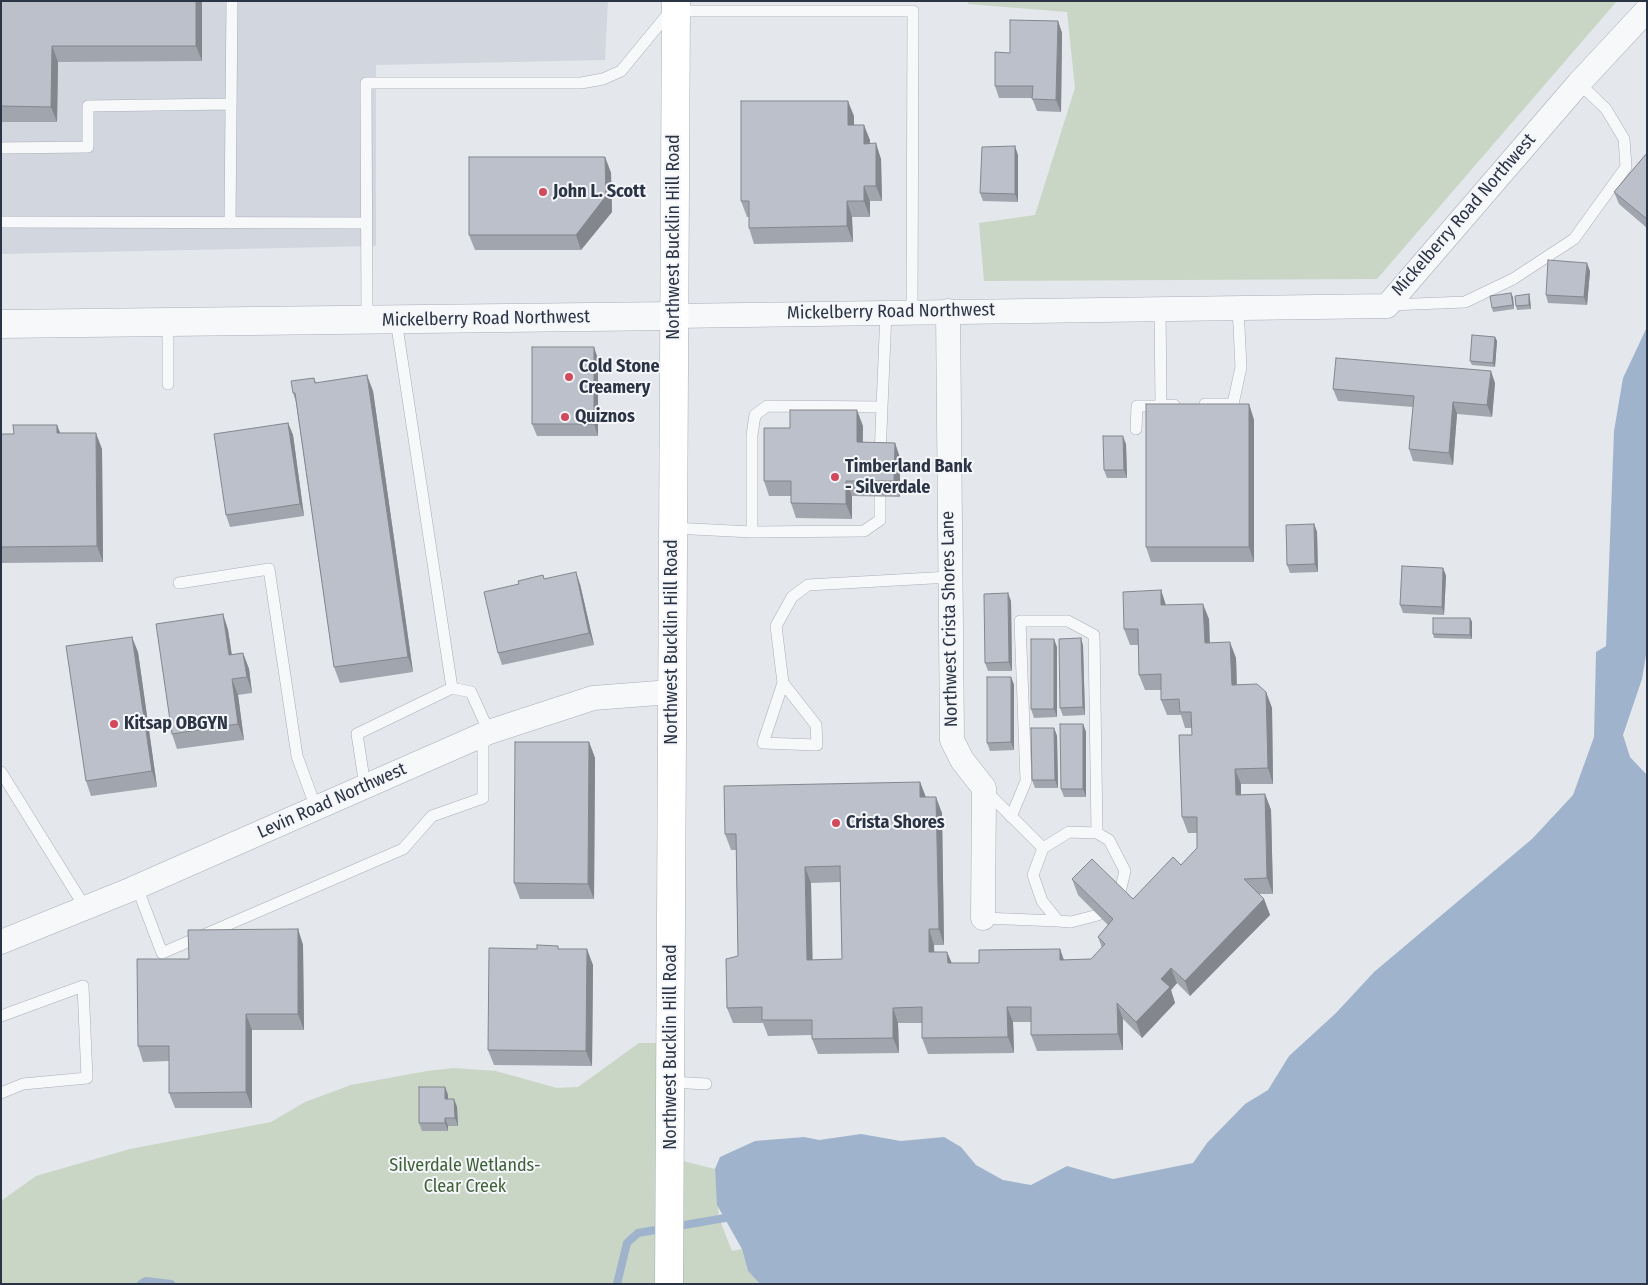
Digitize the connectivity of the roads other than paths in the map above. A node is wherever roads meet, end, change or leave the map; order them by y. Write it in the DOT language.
graph roads {
  1 [pos="232,1"];
  2 [pos="677,5"];
  3 [pos="913,6"];
  4 [pos="1647,10"];
  5 [pos="1579,83"];
  6 [pos="230,104"];
  7 [pos="1,148"];
  8 [pos="1,222"];
  9 [pos="230,223"];
  10 [pos="366,223"];
  11 [pos="1386,306"];
  12 [pos="1160,308"];
  13 [pos="1238,308"];
  14 [pos="912,311"];
  15 [pos="948,311"];
  16 [pos="886,312"];
  17 [pos="673,316"];
  18 [pos="367,320"];
  19 [pos="396,320"];
  20 [pos="168,322"];
  21 [pos="1,324"];
  22 [pos="168,384"];
  23 [pos="1161,406"];
  24 [pos="882,407"];
  25 [pos="1136,429"];
  26 [pos="880,458"];
  27 [pos="880,496"];
  28 [pos="672,528"];
  29 [pos="752,532"];
  30 [pos="950,577"];
  31 [pos="179,583"];
  32 [pos="783,684"];
  33 [pos="452,688"];
  34 [pos="671,692"];
  35 [pos="486,733"];
  36 [pos="1,772"];
  37 [pos="365,786"];
  38 [pos="984,788"];
  39 [pos="316,808"];
  40 [pos="1011,817"];
  41 [pos="1097,833"];
  42 [pos="1043,848"];
  43 [pos="137,887"];
  44 [pos="1119,896"];
  45 [pos="86,908"];
  46 [pos="1098,915"];
  47 [pos="983,918"];
  48 [pos="1058,921"];
  49 [pos="1,942"];
  50 [pos="1,1016"];
  51 [pos="671,1082"];
  52 [pos="706,1084"];
  53 [pos="1,1093"];
  54 [pos="669,1284"];
  1 -- 6 [label="lane"];
  2 -- 3 [label="lane"];
  2 -- 10 [label="lane"];
  2 -- 17 [label="main road, Northwest Bucklin Hill Road"];
  3 -- 14 [label="lane"];
  4 -- 5 [label="street, Mickelberry Road Northwest"];
  5 -- 11 [label="street, Mickelberry Road Northwest"];
  5 -- 11 [label="lane"];
  6 -- 7 [label="lane"];
  6 -- 9 [label="lane"];
  8 -- 9 [label="lane"];
  9 -- 10 [label="lane"];
  10 -- 18 [label="lane"];
  11 -- 13 [label="street, Mickelberry Road Northwest"];
  12 -- 13 [label="street, Mickelberry Road Northwest"];
  12 -- 15 [label="street, Mickelberry Road Northwest"];
  12 -- 23 [label="lane"];
  13 -- 23 [label="lane"];
  14 -- 15 [label="street, Mickelberry Road Northwest"];
  14 -- 16 [label="street, Mickelberry Road Northwest"];
  15 -- 30 [label="street, Northwest Crista Shores Lane"];
  16 -- 17 [label="street, Mickelberry Road Northwest"];
  16 -- 24 [label="lane"];
  17 -- 19 [label="street, Mickelberry Road Northwest"];
  17 -- 28 [label="main road, Northwest Bucklin Hill Road"];
  18 -- 19 [label="street, Mickelberry Road Northwest"];
  18 -- 20 [label="street, Mickelberry Road Northwest"];
  19 -- 33 [label="lane"];
  20 -- 21 [label="street, Mickelberry Road Northwest"];
  20 -- 22 [label="lane"];
  23 -- 25 [label="lane"];
  24 -- 26 [label="lane"];
  24 -- 29 [label="lane"];
  27 -- 29 [label="lane"];
  28 -- 29 [label="lane"];
  28 -- 34 [label="main road, Northwest Bucklin Hill Road"];
  30 -- 32 [label="lane"];
  30 -- 38 [label="street, Northwest Crista Shores Lane"];
  31 -- 39 [label="lane"];
  32 -- 32 [label="lane"];
  33 -- 35 [label="lane"];
  33 -- 37 [label="lane"];
  34 -- 35 [label="street, Levin Road Northwest"];
  34 -- 51 [label="main road, Northwest Bucklin Hill Road"];
  35 -- 37 [label="street, Levin Road Northwest"];
  35 -- 43 [label="lane"];
  36 -- 45 [label="lane"];
  37 -- 39 [label="street, Levin Road Northwest"];
  38 -- 40 [label="lane"];
  38 -- 47 [label="street"];
  39 -- 43 [label="street, Levin Road Northwest"];
  40 -- 41 [label="lane"];
  40 -- 42 [label="lane"];
  41 -- 42 [label="lane"];
  41 -- 44 [label="lane"];
  42 -- 48 [label="lane"];
  43 -- 45 [label="street, Levin Road Northwest"];
  45 -- 49 [label="street, Levin Road Northwest"];
  46 -- 48 [label="lane"];
  47 -- 48 [label="lane"];
  50 -- 53 [label="lane"];
  51 -- 52 [label="lane"];
  51 -- 54 [label="main road, Northwest Bucklin Hill Road"];
}
